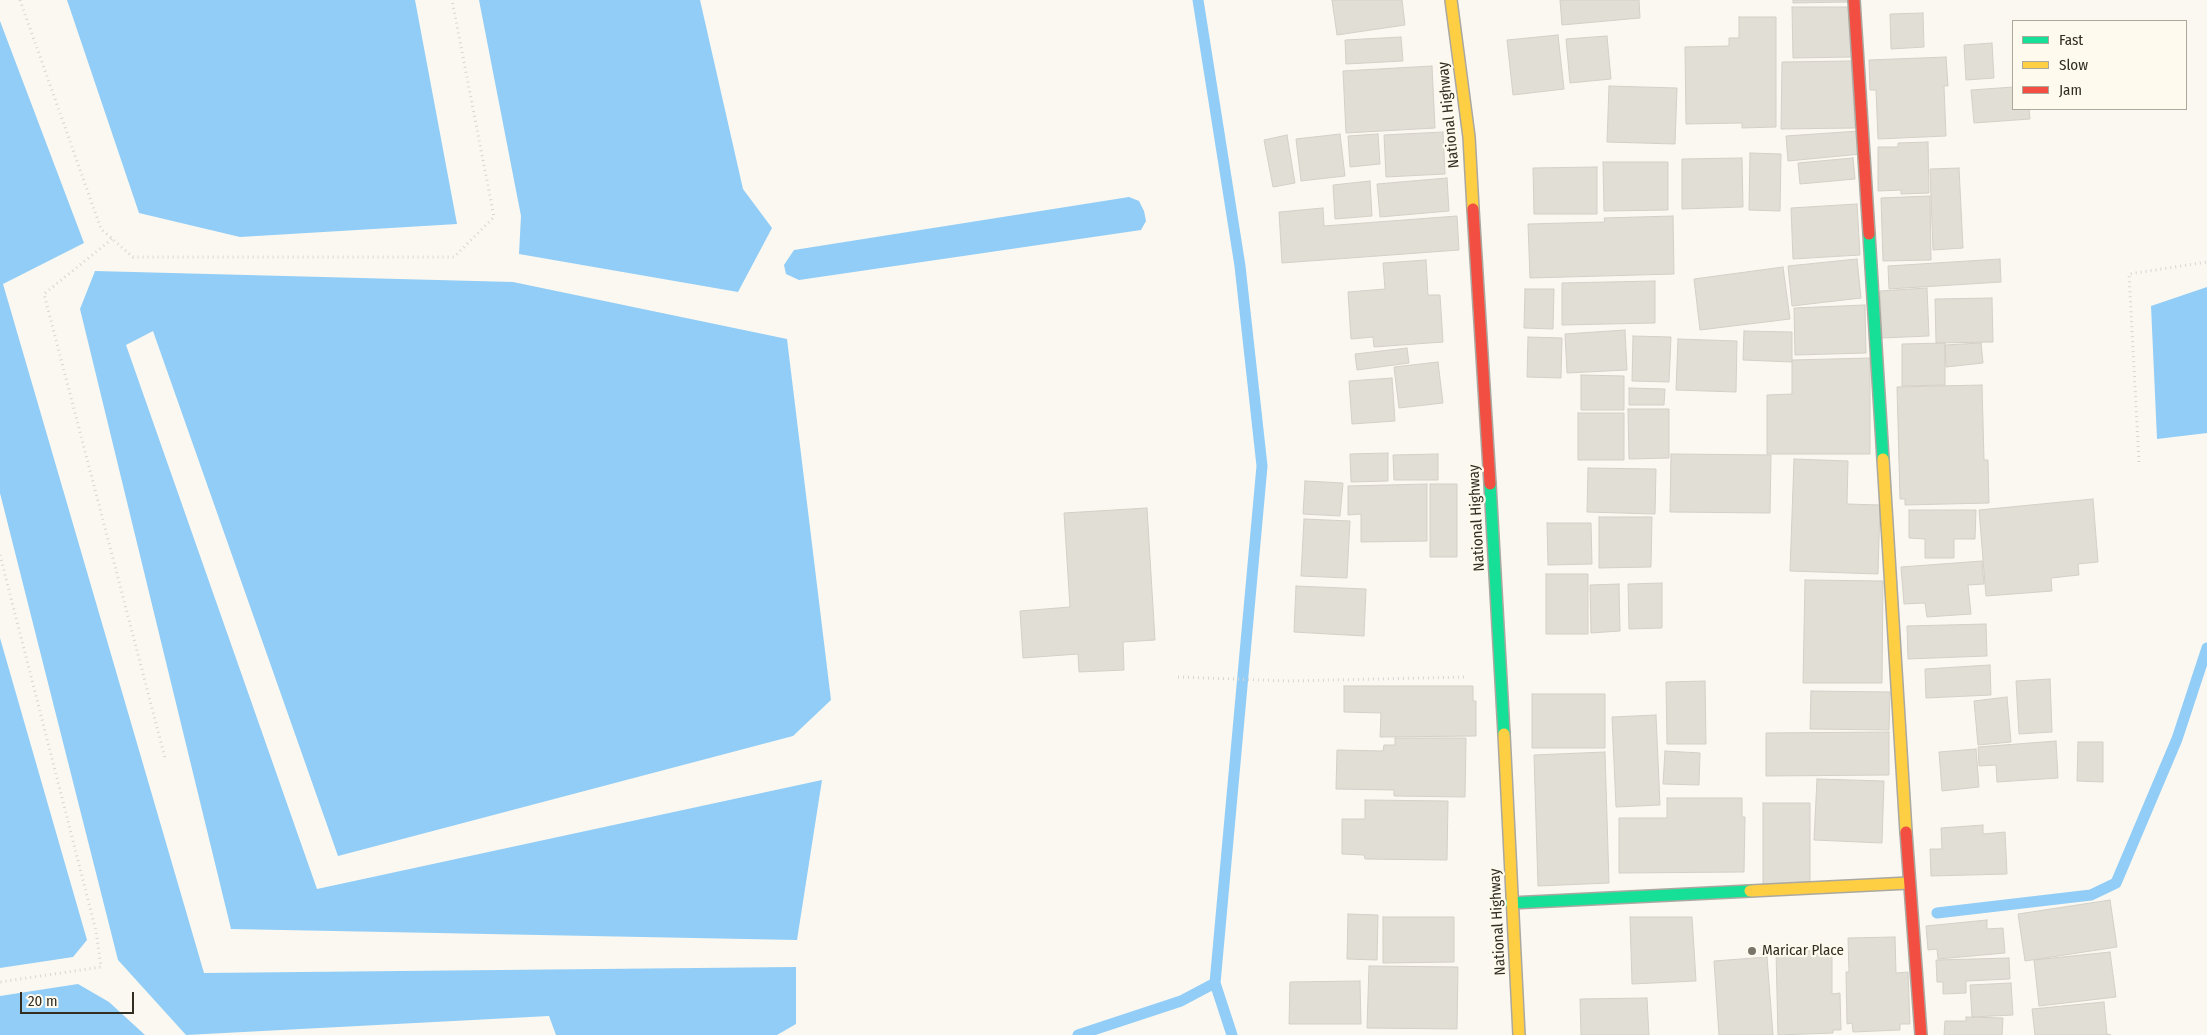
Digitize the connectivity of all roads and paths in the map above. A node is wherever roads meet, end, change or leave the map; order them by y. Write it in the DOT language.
graph roads {
  1 [pos="20,0"];
  2 [pos="452,0"];
  3 [pos="1451,0"];
  4 [pos="1854,0"];
  5 [pos="112,239"];
  6 [pos="2207,262"];
  7 [pos="2139,462"];
  8 [pos="0,555"];
  9 [pos="1501,676"];
  10 [pos="1178,677"];
  11 [pos="165,758"];
  12 [pos="1909,883"];
  13 [pos="1512,903"];
  14 [pos="0,982"];
  15 [pos="1519,1035"];
  16 [pos="1921,1035"];
  1 -- 5 [label="path"];
  2 -- 5 [label="path"];
  3 -- 9 [label="street, National Highway"];
  4 -- 12 [label="street"];
  5 -- 11 [label="path"];
  6 -- 7 [label="path"];
  8 -- 14 [label="path"];
  9 -- 10 [label="path"];
  9 -- 13 [label="street, National Highway"];
  12 -- 13 [label="street"];
  12 -- 16 [label="street"];
  13 -- 15 [label="street, National Highway"];
}
